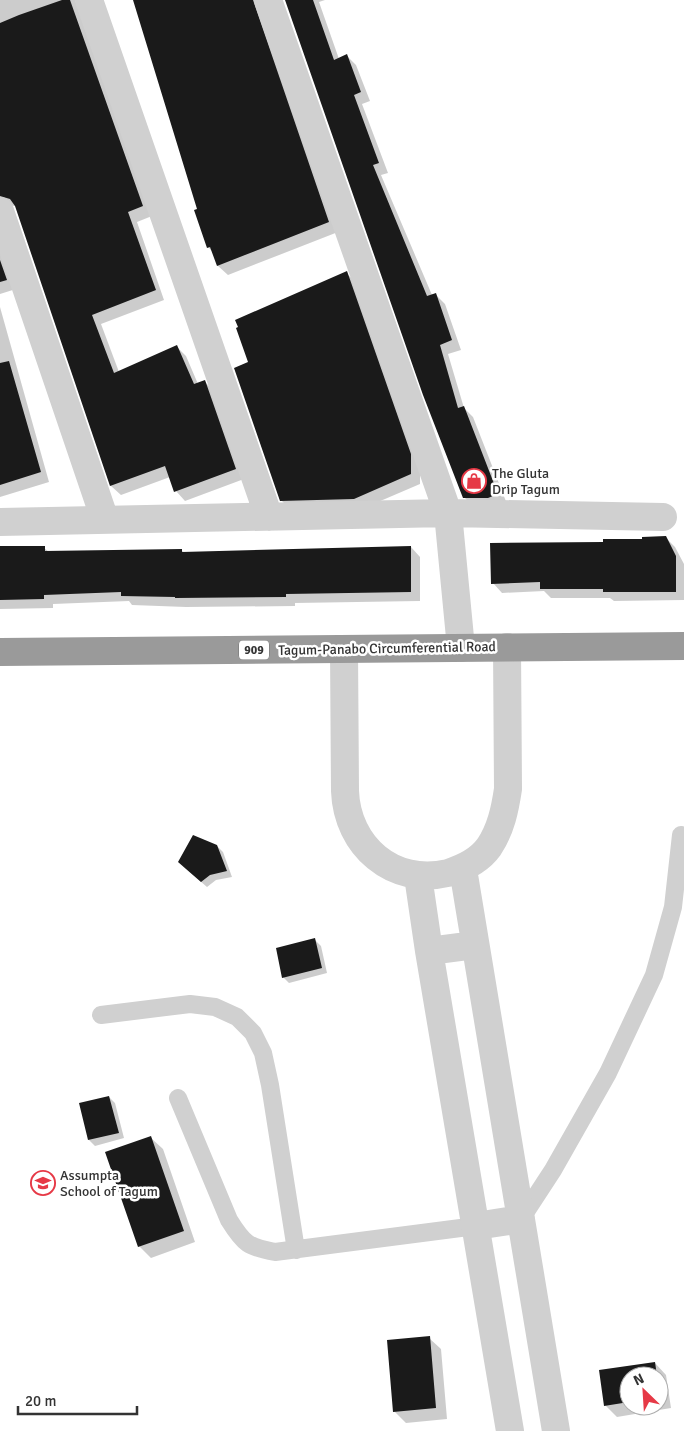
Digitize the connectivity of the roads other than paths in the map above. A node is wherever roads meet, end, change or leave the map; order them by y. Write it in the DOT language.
graph roads {
  1 [pos="89,0"];
  2 [pos="268,0"];
  3 [pos="0,211"];
  4 [pos="448,513"];
  5 [pos="268,517"];
  6 [pos="663,517"];
  7 [pos="105,520"];
  8 [pos="0,522"];
  9 [pos="684,646"];
  10 [pos="507,647"];
  11 [pos="461,648"];
  12 [pos="344,649"];
  13 [pos="0,652"];
  14 [pos="681,835"];
  15 [pos="463,869"];
  16 [pos="418,876"];
  17 [pos="474,945"];
  18 [pos="429,951"];
  19 [pos="101,1015"];
  20 [pos="178,1098"];
  21 [pos="521,1219"];
  22 [pos="476,1226"];
  23 [pos="296,1250"];
  24 [pos="510,1431"];
  25 [pos="556,1431"];
  1 -- 5 [label="street"];
  2 -- 4 [label="street"];
  3 -- 7 [label="street"];
  4 -- 5 [label="street"];
  4 -- 6 [label="street"];
  4 -- 11 [label="street"];
  5 -- 7 [label="street"];
  7 -- 8 [label="street"];
  9 -- 10 [label="highway, Tagum-Panabo Circumferential Road / 909"];
  10 -- 11 [label="highway, Tagum-Panabo Circumferential Road / 909"];
  10 -- 15 [label="street"];
  11 -- 12 [label="highway, Tagum-Panabo Circumferential Road / 909"];
  12 -- 13 [label="highway, Tagum-Panabo Circumferential Road / 909"];
  12 -- 16 [label="street"];
  14 -- 21 [label="lane"];
  15 -- 16 [label="street"];
  15 -- 17 [label="street"];
  16 -- 18 [label="street"];
  17 -- 18 [label="street"];
  17 -- 21 [label="street"];
  18 -- 22 [label="street"];
  19 -- 23 [label="lane"];
  20 -- 23 [label="lane"];
  21 -- 22 [label="street"];
  21 -- 25 [label="street"];
  22 -- 23 [label="lane"];
  22 -- 24 [label="street"];
}
